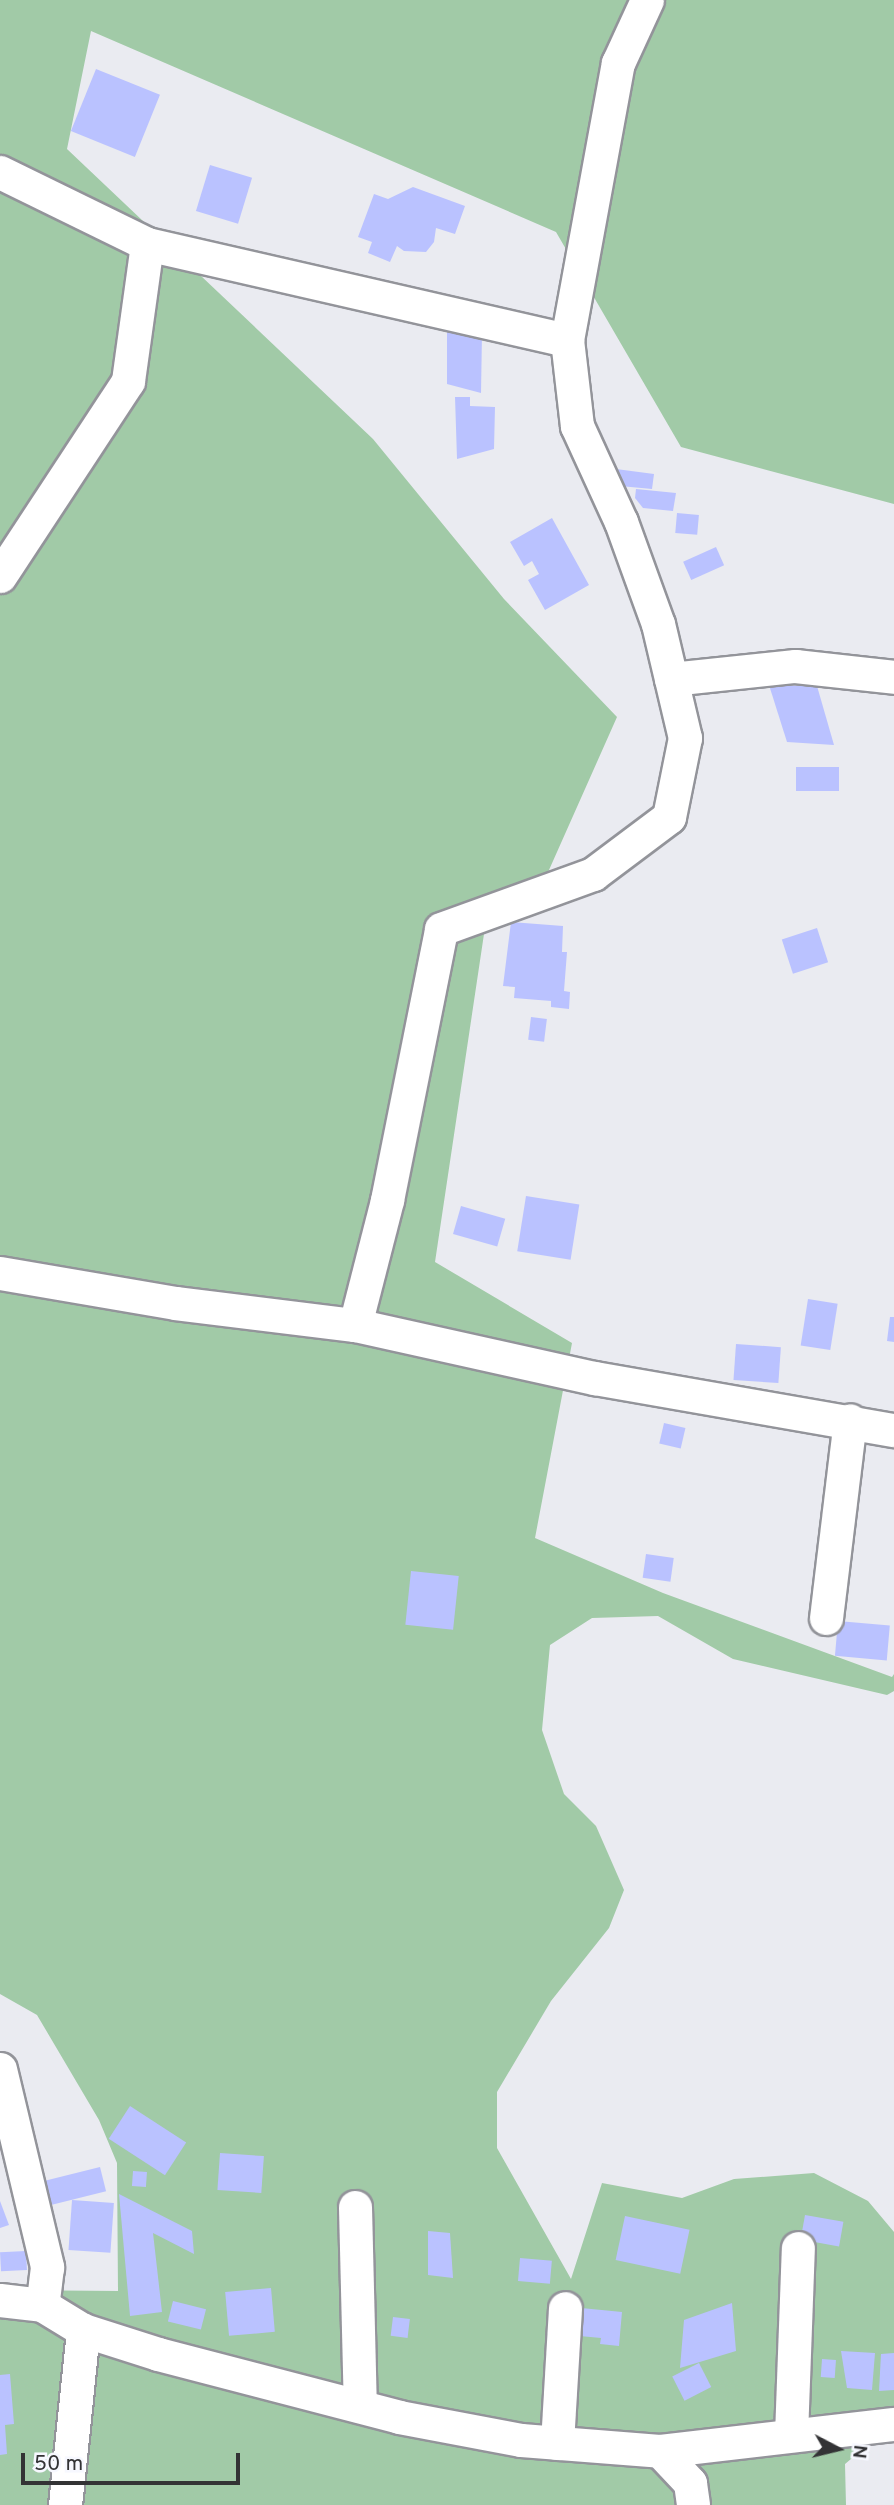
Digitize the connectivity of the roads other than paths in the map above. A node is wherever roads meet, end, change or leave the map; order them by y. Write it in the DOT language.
graph roads {
  1 [pos="647,0"];
  2 [pos="0,172"];
  3 [pos="147,244"];
  4 [pos="567,340"];
  5 [pos="0,576"];
  6 [pos="894,677"];
  7 [pos="671,679"];
  8 [pos="0,1273"];
  9 [pos="355,1325"];
  10 [pos="850,1420"];
  11 [pos="894,1430"];
  12 [pos="826,1618"];
  13 [pos="0,2069"];
  14 [pos="355,2207"];
  15 [pos="798,2248"];
  16 [pos="0,2300"];
  17 [pos="42,2305"];
  18 [pos="565,2308"];
  19 [pos="83,2330"];
  20 [pos="360,2406"];
  21 [pos="894,2424"];
  22 [pos="791,2435"];
  23 [pos="557,2443"];
  24 [pos="660,2451"];
  25 [pos="65,2505"];
  26 [pos="693,2505"];
  1 -- 4 [label="street"];
  2 -- 3 [label="street"];
  3 -- 4 [label="street"];
  3 -- 5 [label="street"];
  4 -- 7 [label="street"];
  6 -- 7 [label="street"];
  7 -- 9 [label="street"];
  8 -- 9 [label="street"];
  9 -- 10 [label="street"];
  10 -- 11 [label="street"];
  10 -- 12 [label="street"];
  13 -- 17 [label="street"];
  14 -- 20 [label="street"];
  15 -- 22 [label="street"];
  16 -- 17 [label="street"];
  17 -- 19 [label="street"];
  18 -- 23 [label="street"];
  19 -- 20 [label="street"];
  19 -- 25 [label="street"];
  20 -- 23 [label="street"];
  21 -- 22 [label="street"];
  22 -- 24 [label="street"];
  23 -- 24 [label="street"];
  24 -- 26 [label="street"];
}
